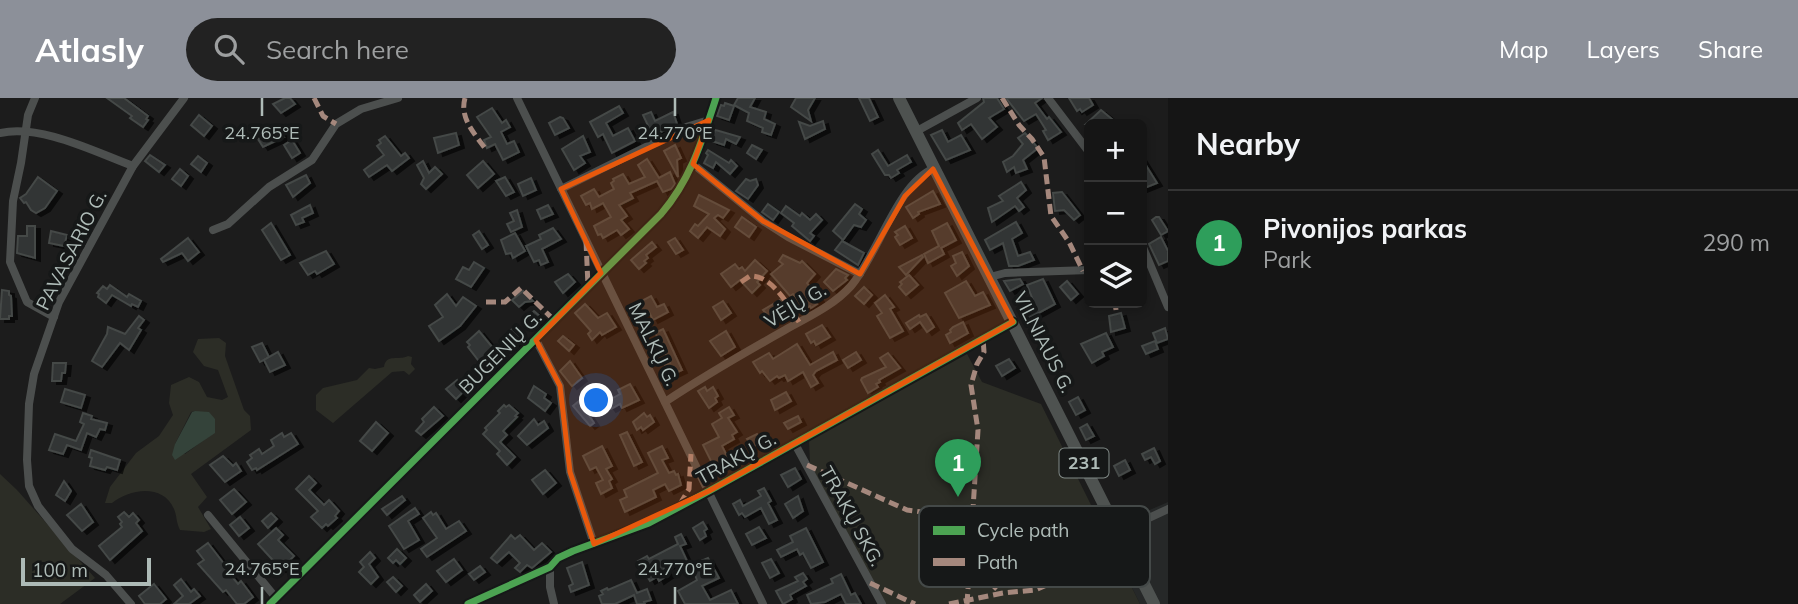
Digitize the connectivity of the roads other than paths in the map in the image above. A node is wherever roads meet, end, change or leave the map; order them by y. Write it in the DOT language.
graph roads {
  1 [pos="35,98"];
  2 [pos="184,98"];
  3 [pos="398,98"];
  4 [pos="517,98"];
  5 [pos="716,98"];
  6 [pos="899,98"];
  7 [pos="977,98"];
  8 [pos="1048,98"];
  9 [pos="709,120"];
  10 [pos="915,132"];
  11 [pos="0,133"];
  12 [pos="25,133"];
  13 [pos="1084,145"];
  14 [pos="693,164"];
  15 [pos="133,166"];
  16 [pos="933,169"];
  17 [pos="561,189"];
  18 [pos="213,230"];
  19 [pos="1147,267"];
  20 [pos="1084,270"];
  21 [pos="601,273"];
  22 [pos="860,274"];
  23 [pos="990,277"];
  24 [pos="1168,306"];
  25 [pos="54,317"];
  26 [pos="1013,322"];
  27 [pos="536,340"];
  28 [pos="665,402"];
  29 [pos="795,443"];
  30 [pos="709,491"];
  31 [pos="1106,506"];
  32 [pos="1168,509"];
  33 [pos="208,514"];
  34 [pos="1150,517"];
  35 [pos="594,544"];
  36 [pos="550,567"];
  37 [pos="1146,587"];
  38 [pos="273,601"];
  39 [pos="131,604"];
  40 [pos="468,604"];
  41 [pos="554,604"];
  42 [pos="763,604"];
  43 [pos="882,604"];
  44 [pos="1154,604"];
  1 -- 12 [label="street"];
  2 -- 15 [label="street, PAVASARIO G."];
  3 -- 18 [label="street"];
  4 -- 17 [label="street, MALKŲ G."];
  5 -- 9 [label="street, BUGENIŲ G."];
  6 -- 10 [label="main road, VILNIAUS G. / 231"];
  7 -- 10 [label="street"];
  8 -- 13 [label="street"];
  9 -- 14 [label="street, BUGENIŲ G."];
  9 -- 17 [label="street"];
  10 -- 16 [label="main road, VILNIAUS G. / 231"];
  11 -- 12 [label="street"];
  12 -- 15 [label="street"];
  12 -- 25 [label="street"];
  14 -- 21 [label="street, BUGENIŲ G."];
  14 -- 22 [label="street"];
  15 -- 25 [label="street, PAVASARIO G."];
  16 -- 22 [label="street, VĖJŲ G."];
  16 -- 23 [label="main road, VILNIAUS G. / 231"];
  17 -- 21 [label="street, MALKŲ G."];
  19 -- 24 [label="street"];
  20 -- 23 [label="street"];
  21 -- 27 [label="street, BUGENIŲ G."];
  21 -- 28 [label="street, MALKŲ G."];
  22 -- 28 [label="street, VĖJŲ G."];
  23 -- 26 [label="main road, VILNIAUS G. / 231"];
  25 -- 39 [label="street, PAVASARIO G."];
  26 -- 29 [label="street, TRAKŲ G."];
  26 -- 31 [label="main road, VILNIAUS G. / 231"];
  27 -- 35 [label="street"];
  27 -- 38 [label="street, BUGENIŲ G."];
  28 -- 30 [label="street, MALKŲ G."];
  29 -- 30 [label="street, TRAKŲ G."];
  29 -- 43 [label="street, TRAKŲ SKG."];
  30 -- 35 [label="street, TRAKŲ G."];
  30 -- 42 [label="street, MALKŲ G."];
  32 -- 34 [label="street"];
  33 -- 38 [label="street"];
  35 -- 36 [label="street, TRAKŲ G."];
  36 -- 40 [label="street, TRAKŲ G."];
  36 -- 41 [label="street"];
  37 -- 44 [label="main road, VILNIAUS G. / 231"];
}
